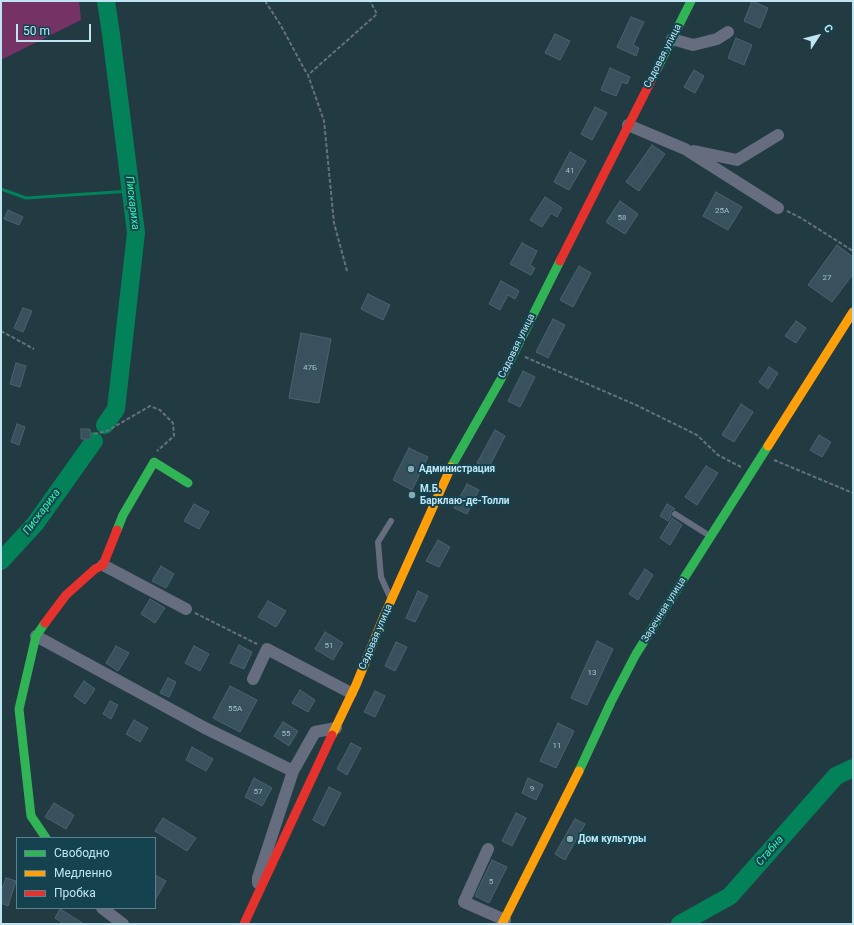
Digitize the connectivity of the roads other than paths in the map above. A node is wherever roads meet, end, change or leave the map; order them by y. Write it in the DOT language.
graph roads {
  1 [pos="691,1"];
  2 [pos="728,32"];
  3 [pos="672,39"];
  4 [pos="628,125"];
  5 [pos="778,134"];
  6 [pos="685,149"];
  7 [pos="778,208"];
  8 [pos="853,312"];
  9 [pos="188,484"];
  10 [pos="438,498"];
  11 [pos="425,504"];
  12 [pos="675,514"];
  13 [pos="391,521"];
  14 [pos="710,536"];
  15 [pos="103,565"];
  16 [pos="392,600"];
  17 [pos="186,609"];
  18 [pos="36,636"];
  19 [pos="253,679"];
  20 [pos="351,693"];
  21 [pos="336,728"];
  22 [pos="293,772"];
  23 [pos="45,837"];
  24 [pos="488,849"];
  25 [pos="259,892"];
  26 [pos="103,909"];
  27 [pos="504,922"];
  28 [pos="123,924"];
  29 [pos="244,924"];
  1 -- 3 [label="street, Садовая улица"];
  2 -- 3 [label="street"];
  3 -- 4 [label="street, Садовая улица"];
  4 -- 6 [label="street"];
  4 -- 10 [label="street, Садовая улица"];
  5 -- 6 [label="street"];
  6 -- 7 [label="street"];
  8 -- 14 [label="street, Заречная улица"];
  9 -- 15 [label="street"];
  10 -- 11 [label="lane"];
  10 -- 16 [label="street, Садовая улица"];
  12 -- 14 [label="lane"];
  13 -- 16 [label="lane"];
  14 -- 27 [label="street, Заречная улица"];
  15 -- 17 [label="street"];
  15 -- 18 [label="street"];
  16 -- 20 [label="street, Садовая улица"];
  18 -- 22 [label="street"];
  18 -- 23 [label="street"];
  19 -- 20 [label="street"];
  20 -- 21 [label="street, Садовая улица"];
  21 -- 22 [label="street"];
  21 -- 25 [label="street, Садовая улица"];
  22 -- 25 [label="street"];
  24 -- 27 [label="street"];
  25 -- 29 [label="street, Садовая улица"];
  26 -- 28 [label="street"];
}
